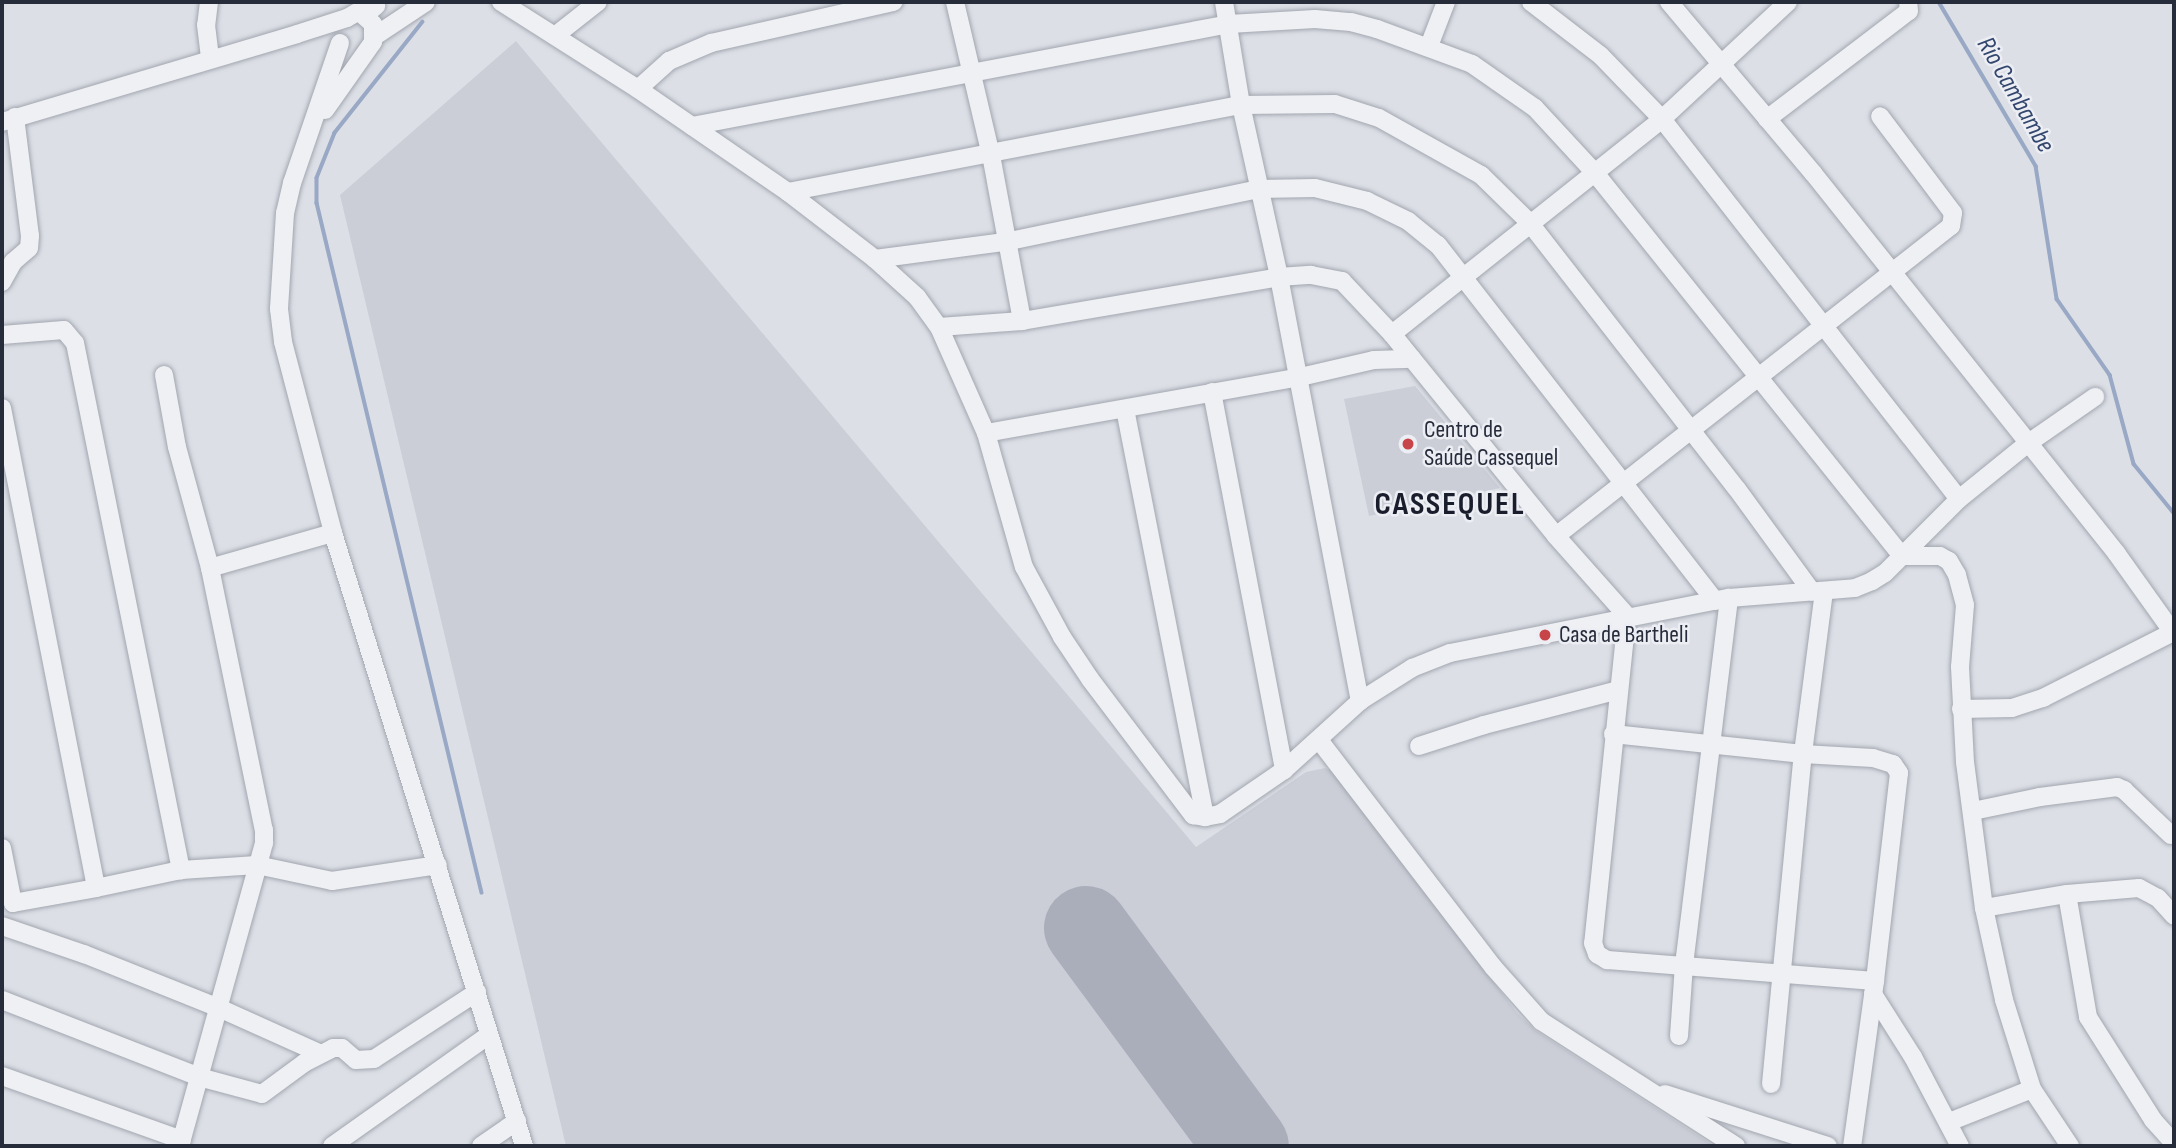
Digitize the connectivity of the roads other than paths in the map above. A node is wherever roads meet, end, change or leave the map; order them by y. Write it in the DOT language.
graph roads {
  1 [pos="209,2"];
  2 [pos="375,2"];
  3 [pos="381,2"];
  4 [pos="426,2"];
  5 [pos="501,2"];
  6 [pos="526,2"];
  7 [pos="598,2"];
  8 [pos="894,2"];
  9 [pos="955,2"];
  10 [pos="1224,2"];
  11 [pos="1446,2"];
  12 [pos="1531,2"];
  13 [pos="1669,2"];
  14 [pos="1788,2"];
  15 [pos="1908,2"];
  16 [pos="347,18"];
  17 [pos="1229,24"];
  18 [pos="552,33"];
  19 [pos="297,34"];
  20 [pos="339,38"];
  21 [pos="372,41"];
  22 [pos="1429,46"];
  23 [pos="210,59"];
  24 [pos="1724,64"];
  25 [pos="970,73"];
  26 [pos="638,89"];
  27 [pos="1241,105"];
  28 [pos="1880,116"];
  29 [pos="8,119"];
  30 [pos="1662,119"];
  31 [pos="1767,119"];
  32 [pos="692,126"];
  33 [pos="991,155"];
  34 [pos="1595,173"];
  35 [pos="292,183"];
  36 [pos="1258,189"];
  37 [pos="788,192"];
  38 [pos="1529,222"];
  39 [pos="1005,242"];
  40 [pos="876,259"];
  41 [pos="1891,274"];
  42 [pos="1464,276"];
  43 [pos="1279,277"];
  44 [pos="2,282"];
  45 [pos="1022,321"];
  46 [pos="939,327"];
  47 [pos="1824,327"];
  48 [pos="1392,334"];
  49 [pos="2,335"];
  50 [pos="1412,359"];
  51 [pos="164,375"];
  52 [pos="1296,378"];
  53 [pos="1759,378"];
  54 [pos="1212,392"];
  55 [pos="2095,397"];
  56 [pos="2,408"];
  57 [pos="1125,409"];
  58 [pos="1692,431"];
  59 [pos="986,433"];
  60 [pos="2027,444"];
  61 [pos="1625,482"];
  62 [pos="1959,499"];
  63 [pos="333,533"];
  64 [pos="1556,536"];
  65 [pos="1902,556"];
  66 [pos="210,568"];
  67 [pos="1818,591"];
  68 [pos="1722,599"];
  69 [pos="1627,616"];
  70 [pos="2174,633"];
  71 [pos="1618,690"];
  72 [pos="1360,701"];
  73 [pos="1961,709"];
  74 [pos="1613,734"];
  75 [pos="1319,740"];
  76 [pos="1712,745"];
  77 [pos="1419,746"];
  78 [pos="1803,754"];
  79 [pos="1284,770"];
  80 [pos="1973,811"];
  81 [pos="1205,817"];
  82 [pos="2171,835"];
  83 [pos="2,848"];
  84 [pos="257,865"];
  85 [pos="438,865"];
  86 [pos="181,870"];
  87 [pos="96,888"];
  88 [pos="2067,894"];
  89 [pos="7,906"];
  90 [pos="1984,908"];
  91 [pos="2174,916"];
  92 [pos="2,926"];
  93 [pos="1685,965"];
  94 [pos="1781,975"];
  95 [pos="1874,988"];
  96 [pos="477,992"];
  97 [pos="2,1000"];
  98 [pos="219,1008"];
  99 [pos="489,1035"];
  100 [pos="1679,1036"];
  101 [pos="319,1053"];
  102 [pos="2,1076"];
  103 [pos="199,1077"];
  104 [pos="1772,1084"];
  105 [pos="1639,1085"];
  106 [pos="2032,1088"];
  107 [pos="517,1121"];
  108 [pos="1949,1122"];
  109 [pos="181,1143"];
  110 [pos="2174,1143"];
  111 [pos="332,1146"];
  112 [pos="481,1146"];
  113 [pos="524,1146"];
  114 [pos="1736,1146"];
  115 [pos="1828,1146"];
  116 [pos="1852,1146"];
  117 [pos="1960,1146"];
  118 [pos="2070,1146"];
  1 -- 23 [label="street"];
  2 -- 16 [label="street"];
  3 -- 21 [label="street"];
  4 -- 21 [label="street"];
  5 -- 18 [label="street"];
  6 -- 18 [label="street"];
  7 -- 18 [label="street"];
  8 -- 26 [label="street"];
  9 -- 25 [label="street"];
  10 -- 17 [label="street"];
  11 -- 22 [label="street"];
  12 -- 30 [label="street"];
  13 -- 24 [label="street"];
  14 -- 24 [label="street"];
  15 -- 31 [label="street"];
  16 -- 19 [label="street"];
  16 -- 20 [label="street"];
  17 -- 22 [label="street"];
  17 -- 25 [label="street"];
  17 -- 27 [label="street"];
  18 -- 26 [label="street"];
  19 -- 20 [label="street"];
  19 -- 23 [label="street"];
  20 -- 21 [label="street"];
  20 -- 35 [label="street"];
  21 -- 35 [label="street"];
  22 -- 34 [label="street"];
  23 -- 29 [label="street"];
  24 -- 30 [label="street"];
  24 -- 31 [label="street"];
  25 -- 32 [label="street"];
  25 -- 33 [label="street"];
  26 -- 32 [label="street"];
  27 -- 33 [label="street"];
  27 -- 36 [label="street"];
  27 -- 38 [label="street"];
  28 -- 41 [label="street"];
  29 -- 44 [label="street"];
  30 -- 34 [label="street"];
  30 -- 47 [label="street"];
  31 -- 41 [label="street"];
  32 -- 37 [label="street"];
  33 -- 37 [label="street"];
  33 -- 39 [label="street"];
  34 -- 38 [label="street"];
  34 -- 53 [label="street"];
  35 -- 63 [label="street"];
  36 -- 39 [label="street"];
  36 -- 42 [label="street"];
  36 -- 43 [label="street"];
  37 -- 40 [label="street"];
  38 -- 42 [label="street"];
  38 -- 58 [label="street"];
  39 -- 40 [label="street"];
  39 -- 45 [label="street"];
  40 -- 46 [label="street"];
  41 -- 47 [label="street"];
  41 -- 60 [label="street"];
  42 -- 48 [label="street"];
  42 -- 61 [label="street"];
  43 -- 45 [label="street"];
  43 -- 48 [label="street"];
  43 -- 52 [label="street"];
  45 -- 46 [label="street"];
  46 -- 59 [label="street"];
  47 -- 53 [label="street"];
  47 -- 62 [label="street"];
  48 -- 50 [label="street"];
  49 -- 86 [label="street"];
  50 -- 52 [label="street"];
  50 -- 64 [label="street"];
  51 -- 66 [label="street"];
  52 -- 54 [label="street"];
  52 -- 72 [label="street"];
  53 -- 58 [label="street"];
  53 -- 65 [label="street"];
  54 -- 57 [label="street"];
  54 -- 79 [label="street"];
  55 -- 60 [label="street"];
  56 -- 87 [label="street"];
  57 -- 59 [label="street"];
  57 -- 81 [label="street"];
  58 -- 61 [label="street"];
  58 -- 67 [label="street"];
  59 -- 81 [label="street"];
  60 -- 62 [label="street"];
  60 -- 70 [label="street"];
  61 -- 64 [label="street"];
  61 -- 68 [label="street"];
  62 -- 65 [label="street"];
  63 -- 66 [label="street"];
  63 -- 85 [label="street"];
  64 -- 69 [label="street"];
  65 -- 67 [label="street"];
  65 -- 73 [label="street"];
  66 -- 84 [label="street"];
  67 -- 68 [label="street"];
  67 -- 78 [label="street"];
  68 -- 69 [label="street"];
  68 -- 76 [label="street"];
  69 -- 71 [label="street"];
  69 -- 72 [label="street"];
  70 -- 73 [label="street"];
  71 -- 74 [label="street"];
  71 -- 77 [label="street"];
  72 -- 75 [label="street"];
  73 -- 80 [label="street"];
  74 -- 76 [label="street"];
  74 -- 93 [label="street"];
  75 -- 79 [label="street"];
  75 -- 105 [label="street"];
  76 -- 78 [label="street"];
  76 -- 93 [label="street"];
  78 -- 94 [label="street"];
  78 -- 95 [label="street"];
  79 -- 81 [label="street"];
  80 -- 82 [label="street"];
  80 -- 90 [label="street"];
  83 -- 89 [label="street"];
  84 -- 85 [label="street"];
  84 -- 86 [label="street"];
  84 -- 98 [label="street"];
  85 -- 96 [label="street"];
  86 -- 87 [label="street"];
  87 -- 89 [label="street"];
  88 -- 90 [label="street"];
  88 -- 91 [label="street"];
  88 -- 110 [label="street"];
  90 -- 106 [label="street"];
  92 -- 98 [label="street"];
  93 -- 94 [label="street"];
  93 -- 100 [label="street"];
  94 -- 95 [label="street"];
  94 -- 104 [label="street"];
  95 -- 108 [label="street"];
  95 -- 116 [label="street"];
  96 -- 99 [label="street"];
  96 -- 101 [label="street"];
  97 -- 103 [label="street"];
  98 -- 101 [label="street"];
  98 -- 103 [label="street"];
  99 -- 107 [label="street"];
  99 -- 111 [label="street"];
  101 -- 103 [label="street"];
  102 -- 109 [label="street"];
  103 -- 109 [label="street"];
  105 -- 114 [label="street"];
  105 -- 115 [label="street"];
  106 -- 108 [label="street"];
  106 -- 118 [label="street"];
  107 -- 112 [label="street"];
  107 -- 113 [label="street"];
  108 -- 117 [label="street"];
}
